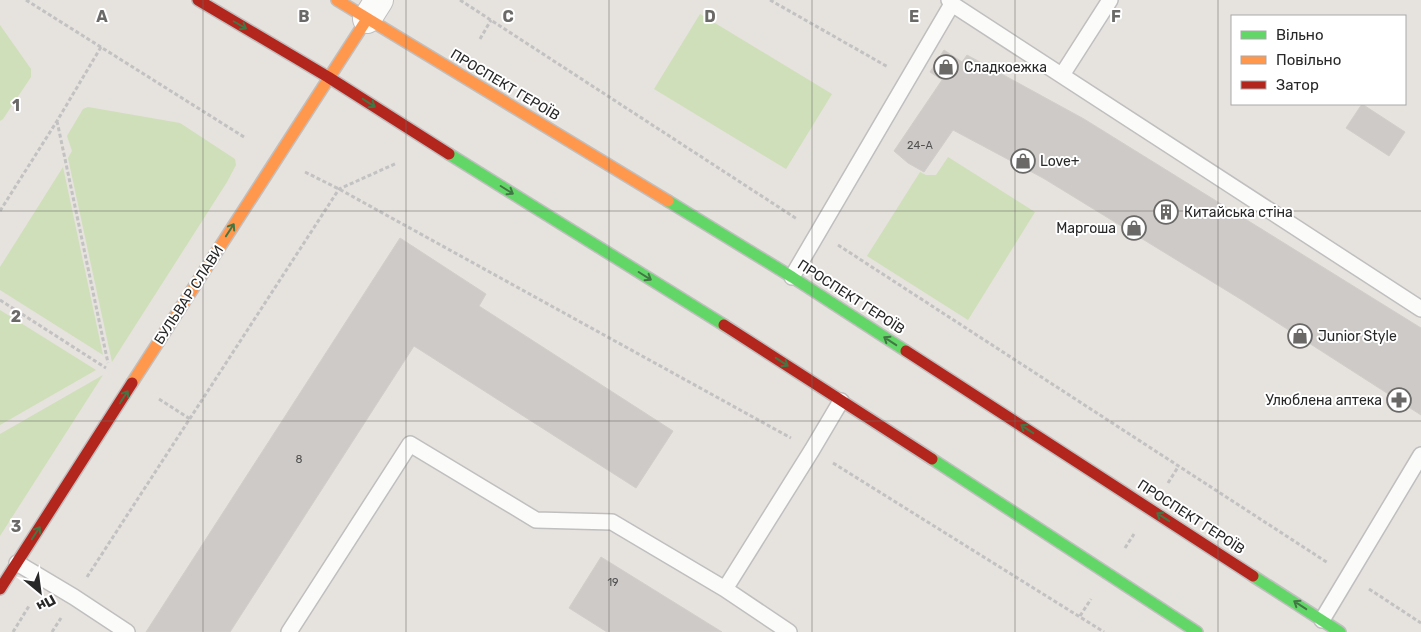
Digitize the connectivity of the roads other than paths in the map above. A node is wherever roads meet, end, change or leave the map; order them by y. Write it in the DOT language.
graph roads {
  1 [pos="198,0"];
  2 [pos="337,0"];
  3 [pos="1110,0"];
  4 [pos="951,2"];
  5 [pos="373,9"];
  6 [pos="1062,75"];
  7 [pos="328,77"];
  8 [pos="792,277"];
  9 [pos="1421,309"];
  10 [pos="841,400"];
  11 [pos="1421,455"];
  12 [pos="17,563"];
  13 [pos="0,589"];
  14 [pos="725,590"];
  15 [pos="1322,620"];
  16 [pos="127,632"];
  17 [pos="289,632"];
  18 [pos="790,632"];
  19 [pos="1197,632"];
  20 [pos="1340,632"];
  1 -- 7 [label="main road, one-way"];
  2 -- 5 [label="main road, ПРОСПЕКТ ГЕРОЇВ"];
  3 -- 6 [label="lane"];
  4 -- 6 [label="lane"];
  4 -- 8 [label="lane"];
  5 -- 7 [label="main road, БУЛЬВАР СЛАВИ"];
  5 -- 8 [label="main road, ПРОСПЕКТ ГЕРОЇВ"];
  6 -- 9 [label="lane"];
  7 -- 10 [label="main road, one-way"];
  12 -- 7 [label="main road, БУЛЬВАР СЛАВИ, one-way"];
  15 -- 8 [label="main road, ПРОСПЕКТ ГЕРОЇВ, one-way"];
  10 -- 14 [label="lane"];
  10 -- 19 [label="main road"];
  11 -- 15 [label="lane"];
  12 -- 13 [label="main road, БУЛЬВАР СЛАВИ"];
  12 -- 16 [label="lane"];
  14 -- 17 [label="lane"];
  14 -- 18 [label="lane"];
  15 -- 20 [label="main road, ПРОСПЕКТ ГЕРОЇВ"];
}
